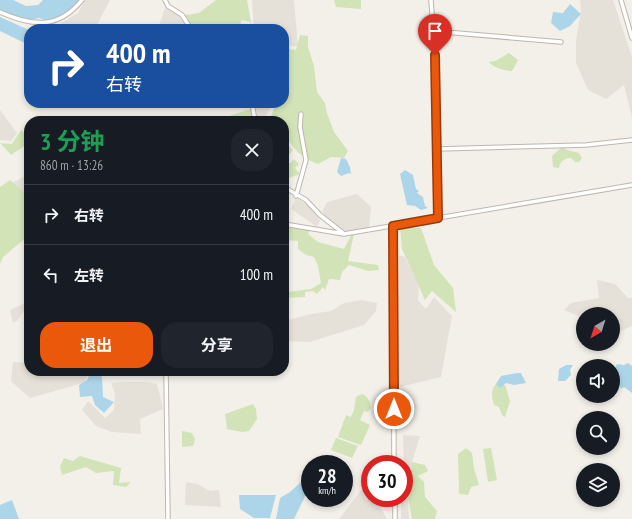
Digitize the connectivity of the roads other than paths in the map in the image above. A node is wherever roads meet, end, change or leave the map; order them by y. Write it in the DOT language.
graph roads {
  1 [pos="82,0"];
  2 [pos="165,0"];
  3 [pos="430,0"];
  4 [pos="620,0"];
  5 [pos="0,12"];
  6 [pos="188,24"];
  7 [pos="433,31"];
  8 [pos="632,38"];
  9 [pos="561,42"];
  10 [pos="301,114"];
  11 [pos="632,140"];
  12 [pos="437,149"];
  13 [pos="632,184"];
  14 [pos="289,191"];
  15 [pos="296,196"];
  16 [pos="438,218"];
  17 [pos="289,225"];
  18 [pos="393,226"];
  19 [pos="344,234"];
  20 [pos="166,376"];
  21 [pos="394,455"];
  22 [pos="394,507"];
  23 [pos="168,519"];
  24 [pos="395,519"];
  1 -- 5 [label="street"];
  2 -- 6 [label="street"];
  3 -- 7 [label="street"];
  4 -- 8 [label="street"];
  7 -- 9 [label="street"];
  7 -- 12 [label="street"];
  10 -- 15 [label="street"];
  11 -- 12 [label="street"];
  12 -- 16 [label="street"];
  13 -- 16 [label="street"];
  14 -- 15 [label="street"];
  15 -- 19 [label="street"];
  16 -- 18 [label="street"];
  17 -- 19 [label="street"];
  18 -- 19 [label="street"];
  18 -- 21 [label="street"];
  20 -- 23 [label="street"];
  22 -- 24 [label="street"];
}
